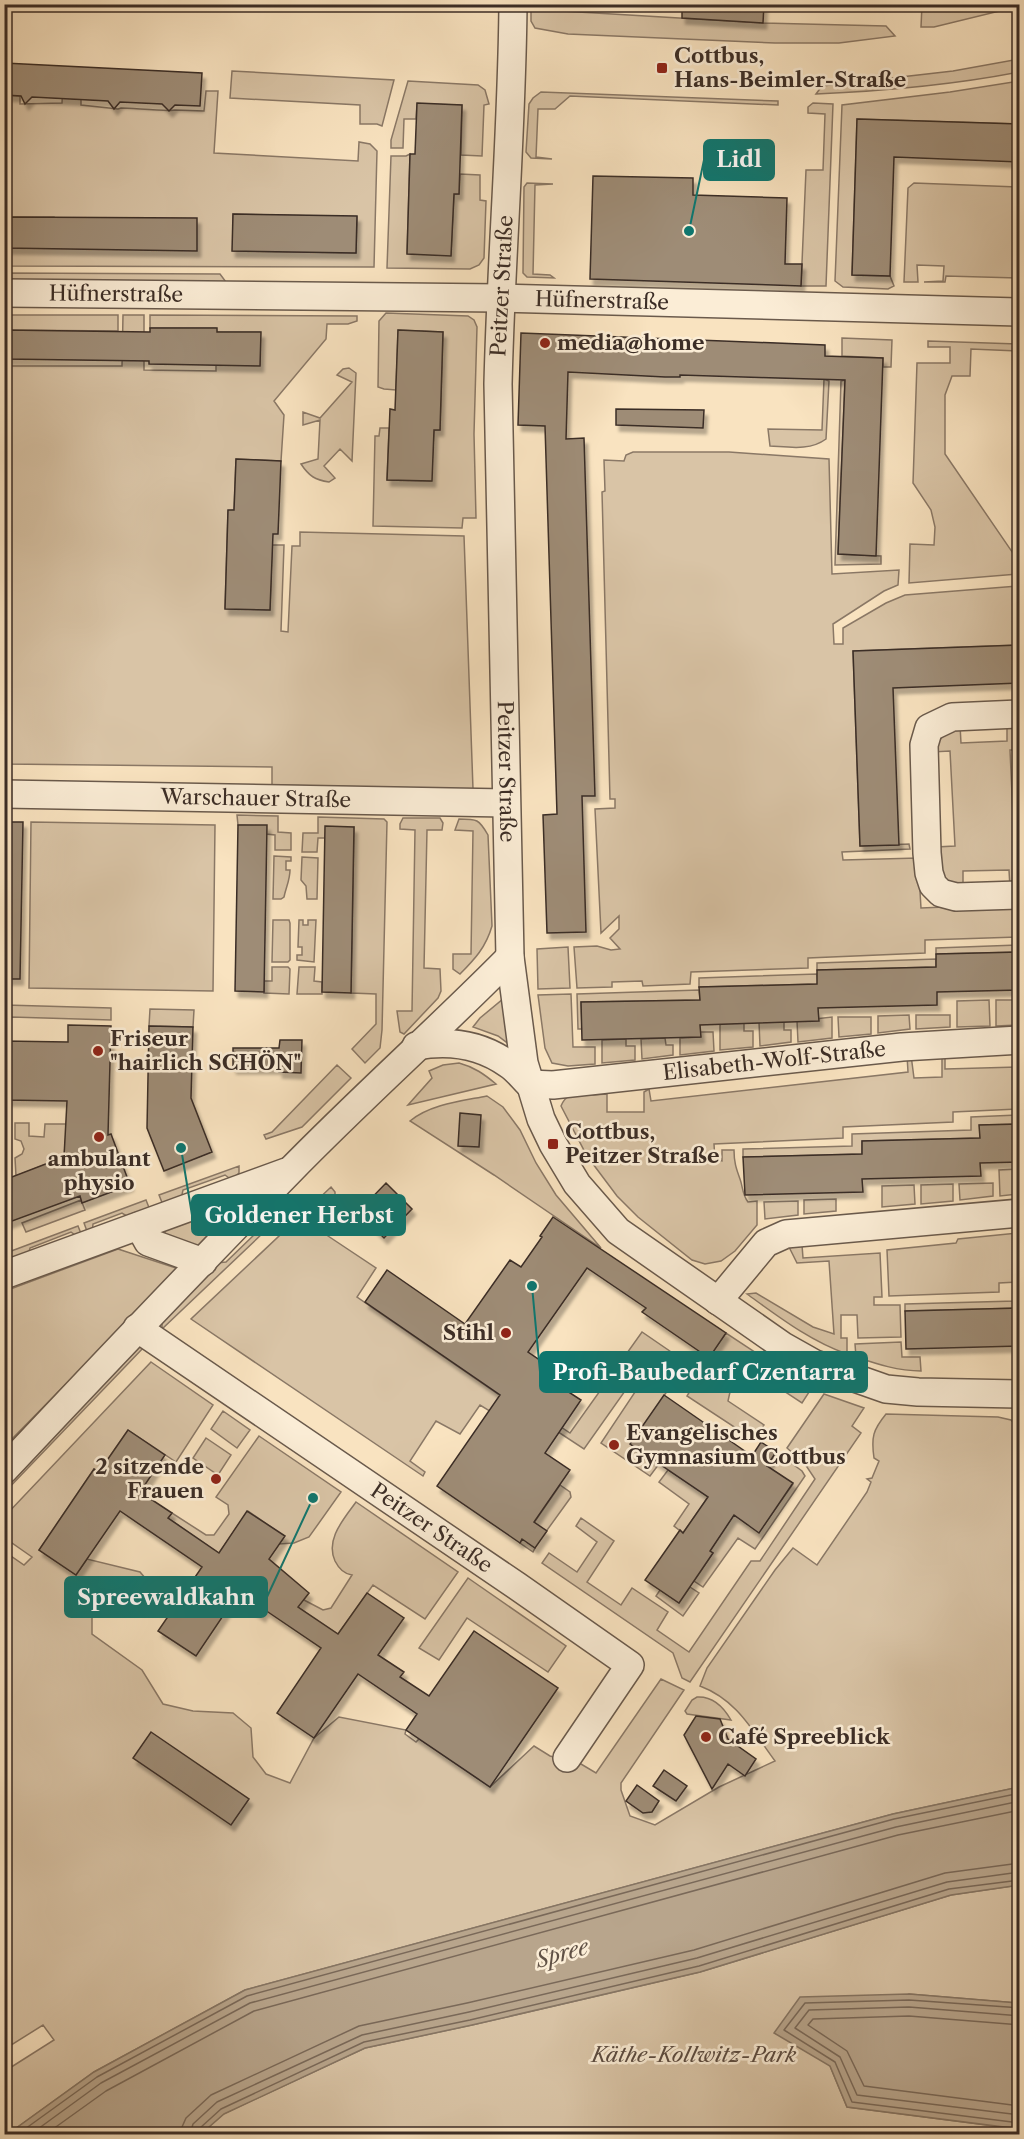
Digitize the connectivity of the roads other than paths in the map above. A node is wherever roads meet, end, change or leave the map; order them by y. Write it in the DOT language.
graph roads {
  1 [pos="513,4"];
  2 [pos="4,293"];
  3 [pos="500,298"];
  4 [pos="1020,312"];
  5 [pos="1020,714"];
  6 [pos="4,794"];
  7 [pos="506,803"];
  8 [pos="1020,895"];
  9 [pos="510,957"];
  10 [pos="1020,1040"];
  11 [pos="416,1046"];
  12 [pos="529,1084"];
  13 [pos="290,1171"];
  14 [pos="1020,1213"];
  15 [pos="140,1226"];
  16 [pos="203,1262"];
  17 [pos="4,1275"];
  18 [pos="718,1301"];
  19 [pos="137,1328"];
  20 [pos="1020,1394"];
  21 [pos="4,1470"];
  22 [pos="567,1758"];
  1 -- 3 [label="street, Peitzer Straße"];
  2 -- 3 [label="street, Hüfnerstraße"];
  3 -- 4 [label="street, Hüfnerstraße"];
  3 -- 7 [label="street, Peitzer Straße"];
  5 -- 8 [label="street"];
  6 -- 7 [label="street, Warschauer Straße"];
  7 -- 9 [label="street, Peitzer Straße"];
  9 -- 11 [label="street"];
  9 -- 12 [label="street"];
  10 -- 12 [label="street, Elisabeth-Wolf-Straße"];
  11 -- 12 [label="street"];
  11 -- 13 [label="street"];
  12 -- 18 [label="street"];
  13 -- 15 [label="street"];
  13 -- 16 [label="street"];
  14 -- 18 [label="street"];
  15 -- 16 [label="street"];
  15 -- 17 [label="street"];
  16 -- 19 [label="street"];
  18 -- 20 [label="street"];
  19 -- 21 [label="street"];
  19 -- 22 [label="street, Peitzer Straße"];
}
